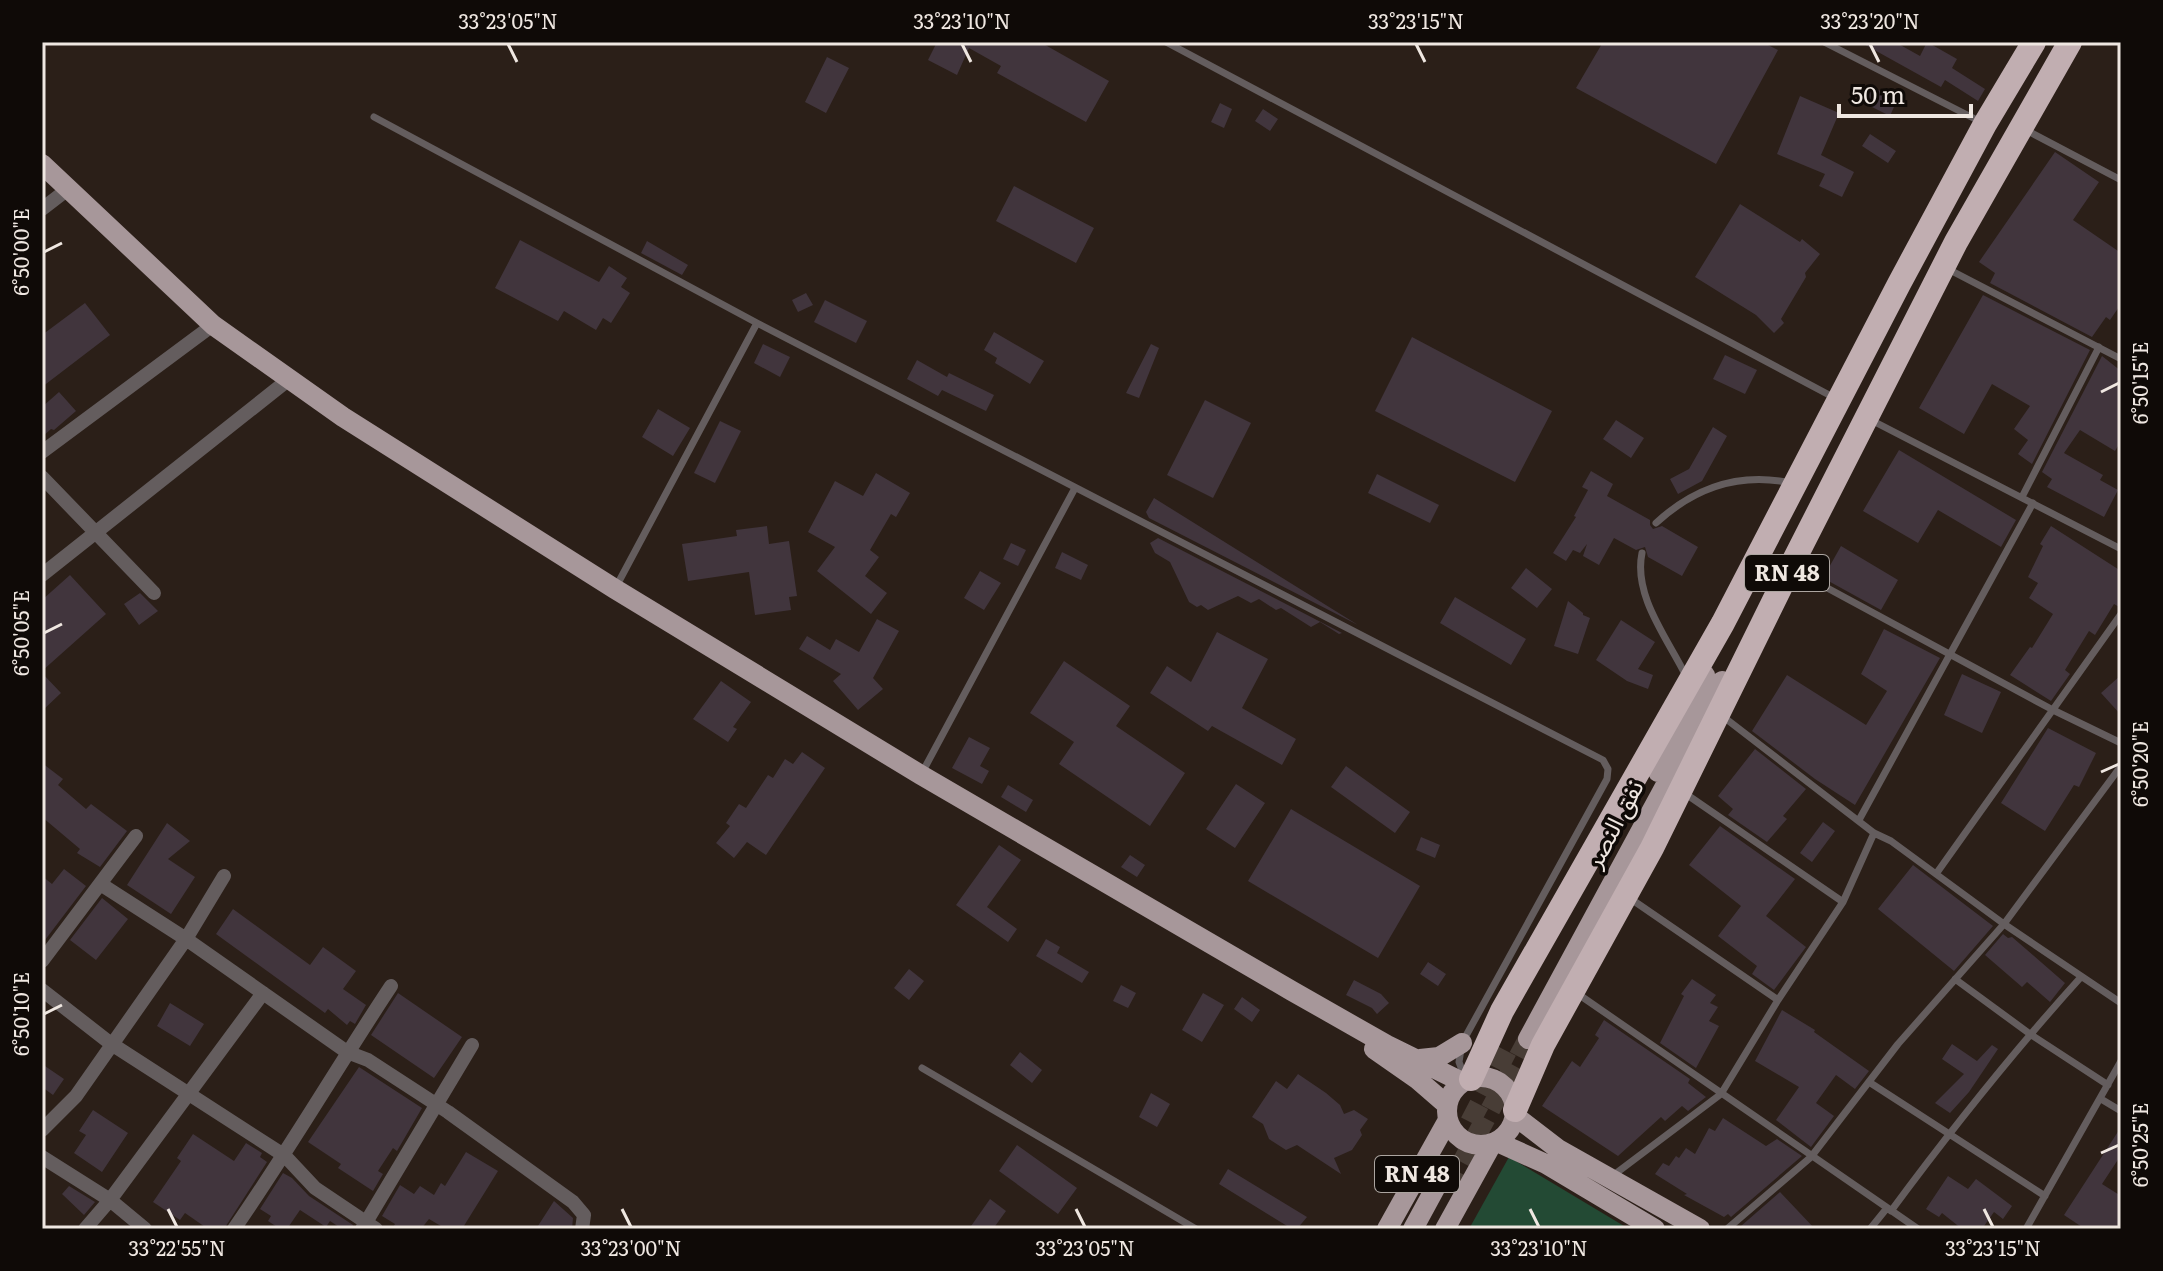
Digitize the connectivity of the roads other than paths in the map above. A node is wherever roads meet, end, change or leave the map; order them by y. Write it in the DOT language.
graph roads {
  1 [pos="1166,42"];
  2 [pos="1824,42"];
  3 [pos="2034,42"];
  4 [pos="2070,42"];
  5 [pos="374,117"];
  6 [pos="1985,124"];
  7 [pos="2020,128"];
  8 [pos="42,164"];
  9 [pos="2121,180"];
  10 [pos="68,189"];
  11 [pos="42,209"];
  12 [pos="1944,267"];
  13 [pos="1899,284"];
  14 [pos="1927,301"];
  15 [pos="757,323"];
  16 [pos="213,325"];
  17 [pos="2099,347"];
  18 [pos="2121,359"];
  19 [pos="288,380"];
  20 [pos="1839,400"];
  21 [pos="1867,418"];
  22 [pos="42,452"];
  23 [pos="42,477"];
  24 [pos="1797,484"];
  25 [pos="1075,488"];
  26 [pos="1827,494"];
  27 [pos="2022,497"];
  28 [pos="2033,503"];
  29 [pos="1656,523"];
  30 [pos="97,534"];
  31 [pos="2121,549"];
  32 [pos="1642,553"];
  33 [pos="1790,568"];
  34 [pos="42,575"];
  35 [pos="615,589"];
  36 [pos="154,593"];
  37 [pos="2121,614"];
  38 [pos="1723,623"];
  39 [pos="1756,639"];
  40 [pos="1951,655"];
  41 [pos="1688,680"];
  42 [pos="2053,710"];
  43 [pos="1720,714"];
  44 [pos="2121,743"];
  45 [pos="2121,766"];
  46 [pos="921,775"];
  47 [pos="1681,791"];
  48 [pos="1859,820"];
  49 [pos="1874,833"];
  50 [pos="136,836"];
  51 [pos="1936,874"];
  52 [pos="224,876"];
  53 [pos="102,885"];
  54 [pos="1626,895"];
  55 [pos="1843,902"];
  56 [pos="2004,924"];
  57 [pos="186,939"];
  58 [pos="42,961"];
  59 [pos="2081,977"];
  60 [pos="1955,979"];
  61 [pos="391,986"];
  62 [pos="42,990"];
  63 [pos="1292,991"];
  64 [pos="1573,991"];
  65 [pos="263,993"];
  66 [pos="1778,1000"];
  67 [pos="2121,1003"];
  68 [pos="2030,1034"];
  69 [pos="110,1043"];
  70 [pos="1462,1043"];
  71 [pos="472,1045"];
  72 [pos="347,1052"];
  73 [pos="1420,1059"];
  74 [pos="2121,1061"];
  75 [pos="922,1068"];
  76 [pos="1466,1080"];
  77 [pos="1869,1082"];
  78 [pos="2108,1085"];
  79 [pos="189,1093"];
  80 [pos="1721,1094"];
  81 [pos="2101,1099"];
  82 [pos="436,1105"];
  83 [pos="2121,1111"];
  84 [pos="1448,1112"];
  85 [pos="1515,1113"];
  86 [pos="42,1130"];
  87 [pos="1950,1132"];
  88 [pos="1494,1143"];
  89 [pos="285,1156"];
  90 [pos="42,1157"];
  91 [pos="1811,1157"];
  92 [pos="1609,1179"];
  93 [pos="2045,1196"];
  94 [pos="110,1200"];
  95 [pos="1889,1210"];
  96 [pos="1630,1223"];
  97 [pos="368,1227"];
  98 [pos="85,1229"];
  99 [pos="145,1229"];
  100 [pos="234,1229"];
  101 [pos="582,1229"];
  102 [pos="1196,1229"];
  103 [pos="1387,1229"];
  104 [pos="1413,1229"];
  105 [pos="1426,1229"];
  106 [pos="1445,1229"];
  107 [pos="1655,1229"];
  108 [pos="1700,1229"];
  109 [pos="1727,1229"];
  110 [pos="1870,1229"];
  111 [pos="1918,1229"];
  112 [pos="2026,1229"];
  1 -- 20 [label="lane"];
  2 -- 6 [label="lane"];
  3 -- 6 [label="highway, RN 48"];
  4 -- 7 [label="highway, RN 48"];
  5 -- 15 [label="lane"];
  6 -- 13 [label="highway, RN 48"];
  7 -- 9 [label="lane"];
  7 -- 12 [label="highway, RN 48"];
  8 -- 10 [label="main road"];
  10 -- 11 [label="street"];
  10 -- 16 [label="main road"];
  12 -- 14 [label="highway, RN 48"];
  12 -- 17 [label="lane"];
  13 -- 14 [label="highway"];
  13 -- 20 [label="highway, RN 48"];
  14 -- 21 [label="highway, RN 48"];
  15 -- 25 [label="lane"];
  15 -- 35 [label="lane"];
  16 -- 19 [label="main road"];
  16 -- 22 [label="street"];
  17 -- 18 [label="lane"];
  17 -- 27 [label="lane"];
  19 -- 30 [label="street"];
  19 -- 35 [label="main road"];
  20 -- 24 [label="highway, RN 48"];
  21 -- 26 [label="highway, RN 48"];
  21 -- 27 [label="lane"];
  23 -- 30 [label="street"];
  24 -- 26 [label="highway"];
  24 -- 29 [label="lane"];
  24 -- 38 [label="highway, RN 48"];
  25 -- 46 [label="lane"];
  25 -- 70 [label="lane"];
  26 -- 33 [label="highway, RN 48"];
  27 -- 28 [label="lane"];
  28 -- 31 [label="lane"];
  28 -- 40 [label="lane"];
  30 -- 34 [label="street"];
  30 -- 36 [label="street"];
  32 -- 41 [label="lane"];
  33 -- 39 [label="highway, RN 48"];
  33 -- 40 [label="lane"];
  35 -- 46 [label="main road"];
  37 -- 42 [label="lane"];
  38 -- 39 [label="main road, نفق النصر"];
  38 -- 41 [label="highway, RN 48"];
  39 -- 43 [label="highway, RN 48"];
  40 -- 42 [label="lane"];
  40 -- 48 [label="lane"];
  41 -- 76 [label="highway, RN 48"];
  42 -- 44 [label="lane"];
  42 -- 51 [label="lane"];
  43 -- 47 [label="highway, RN 48"];
  43 -- 48 [label="lane"];
  45 -- 56 [label="lane"];
  46 -- 63 [label="main road"];
  47 -- 54 [label="highway, RN 48"];
  47 -- 55 [label="lane"];
  48 -- 49 [label="lane"];
  49 -- 51 [label="lane"];
  49 -- 55 [label="lane"];
  50 -- 53 [label="street"];
  51 -- 56 [label="lane"];
  52 -- 57 [label="street"];
  53 -- 57 [label="street"];
  53 -- 58 [label="street"];
  54 -- 64 [label="highway, RN 48"];
  54 -- 66 [label="lane"];
  55 -- 66 [label="lane"];
  56 -- 59 [label="lane"];
  56 -- 60 [label="lane"];
  57 -- 65 [label="street"];
  57 -- 69 [label="street"];
  59 -- 67 [label="lane"];
  59 -- 68 [label="lane"];
  60 -- 68 [label="lane"];
  60 -- 77 [label="lane"];
  61 -- 72 [label="street"];
  62 -- 69 [label="street"];
  63 -- 73 [label="main road"];
  63 -- 84 [label="main road"];
  64 -- 80 [label="lane"];
  64 -- 85 [label="highway, RN 48"];
  65 -- 72 [label="street"];
  65 -- 79 [label="street"];
  66 -- 80 [label="lane"];
  68 -- 78 [label="lane"];
  68 -- 87 [label="lane"];
  69 -- 79 [label="street"];
  69 -- 86 [label="street"];
  70 -- 73 [label="main road"];
  70 -- 76 [label="lane"];
  71 -- 82 [label="street"];
  72 -- 82 [label="street"];
  72 -- 89 [label="street"];
  73 -- 76 [label="main road"];
  74 -- 78 [label="lane"];
  75 -- 102 [label="lane"];
  76 -- 84 [label="main road"];
  76 -- 85 [label="main road"];
  77 -- 87 [label="lane"];
  77 -- 91 [label="lane"];
  78 -- 81 [label="lane"];
  79 -- 89 [label="street"];
  79 -- 94 [label="street"];
  80 -- 91 [label="lane"];
  80 -- 92 [label="lane"];
  81 -- 83 [label="lane"];
  81 -- 93 [label="lane"];
  82 -- 97 [label="street"];
  82 -- 101 [label="street"];
  84 -- 88 [label="main road"];
  84 -- 103 [label="main road, RN 48"];
  85 -- 88 [label="main road"];
  85 -- 92 [label="main road"];
  87 -- 93 [label="lane"];
  87 -- 95 [label="lane"];
  88 -- 96 [label="main road"];
  88 -- 106 [label="main road, RN 48"];
  89 -- 97 [label="street"];
  89 -- 100 [label="street"];
  90 -- 94 [label="street"];
  91 -- 95 [label="lane"];
  91 -- 109 [label="lane"];
  92 -- 108 [label="main road"];
  93 -- 112 [label="lane"];
  94 -- 98 [label="street"];
  94 -- 99 [label="street"];
  95 -- 110 [label="lane"];
  95 -- 111 [label="lane"];
  96 -- 107 [label="main road"];
  104 -- 105 [label="main road"];
}
